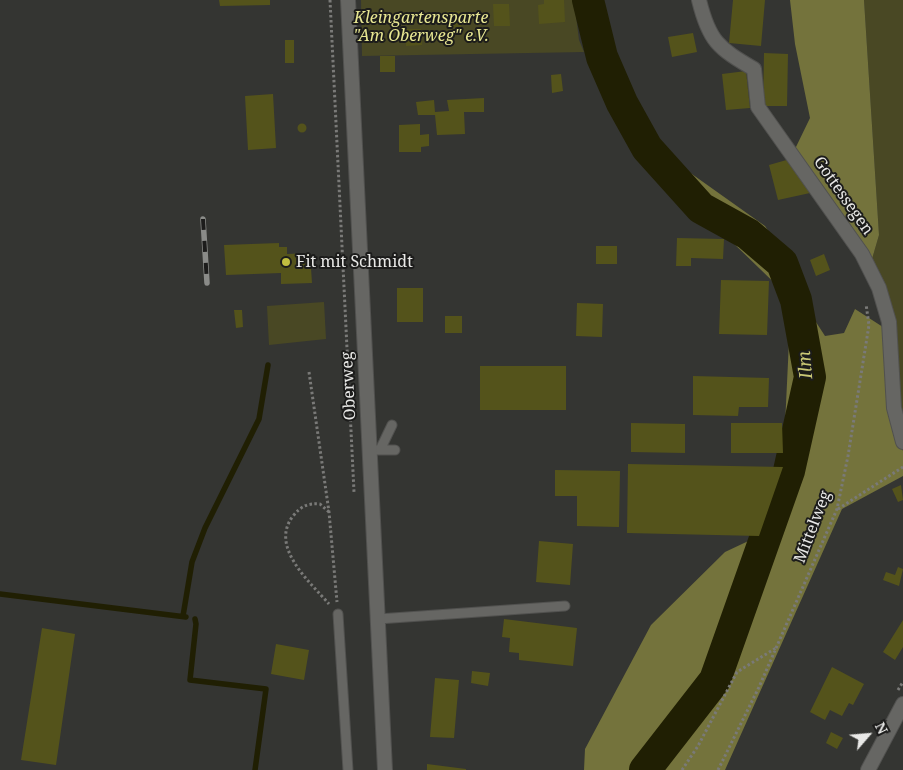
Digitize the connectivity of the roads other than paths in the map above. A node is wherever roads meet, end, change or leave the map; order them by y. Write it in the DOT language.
graph roads {
  1 [pos="348,0"];
  2 [pos="699,0"];
  3 [pos="392,425"];
  4 [pos="903,442"];
  5 [pos="375,450"];
  6 [pos="395,450"];
  7 [pos="565,606"];
  8 [pos="338,614"];
  9 [pos="378,619"];
  10 [pos="903,704"];
  11 [pos="348,770"];
  12 [pos="385,770"];
  13 [pos="868,770"];
  1 -- 5 [label="street, Oberweg"];
  2 -- 4 [label="street, Gottessegen"];
  3 -- 5 [label="lane"];
  5 -- 6 [label="lane"];
  5 -- 9 [label="street, Oberweg"];
  7 -- 9 [label="lane"];
  8 -- 11 [label="lane"];
  9 -- 12 [label="street, Oberweg"];
  10 -- 13 [label="street"];
}
